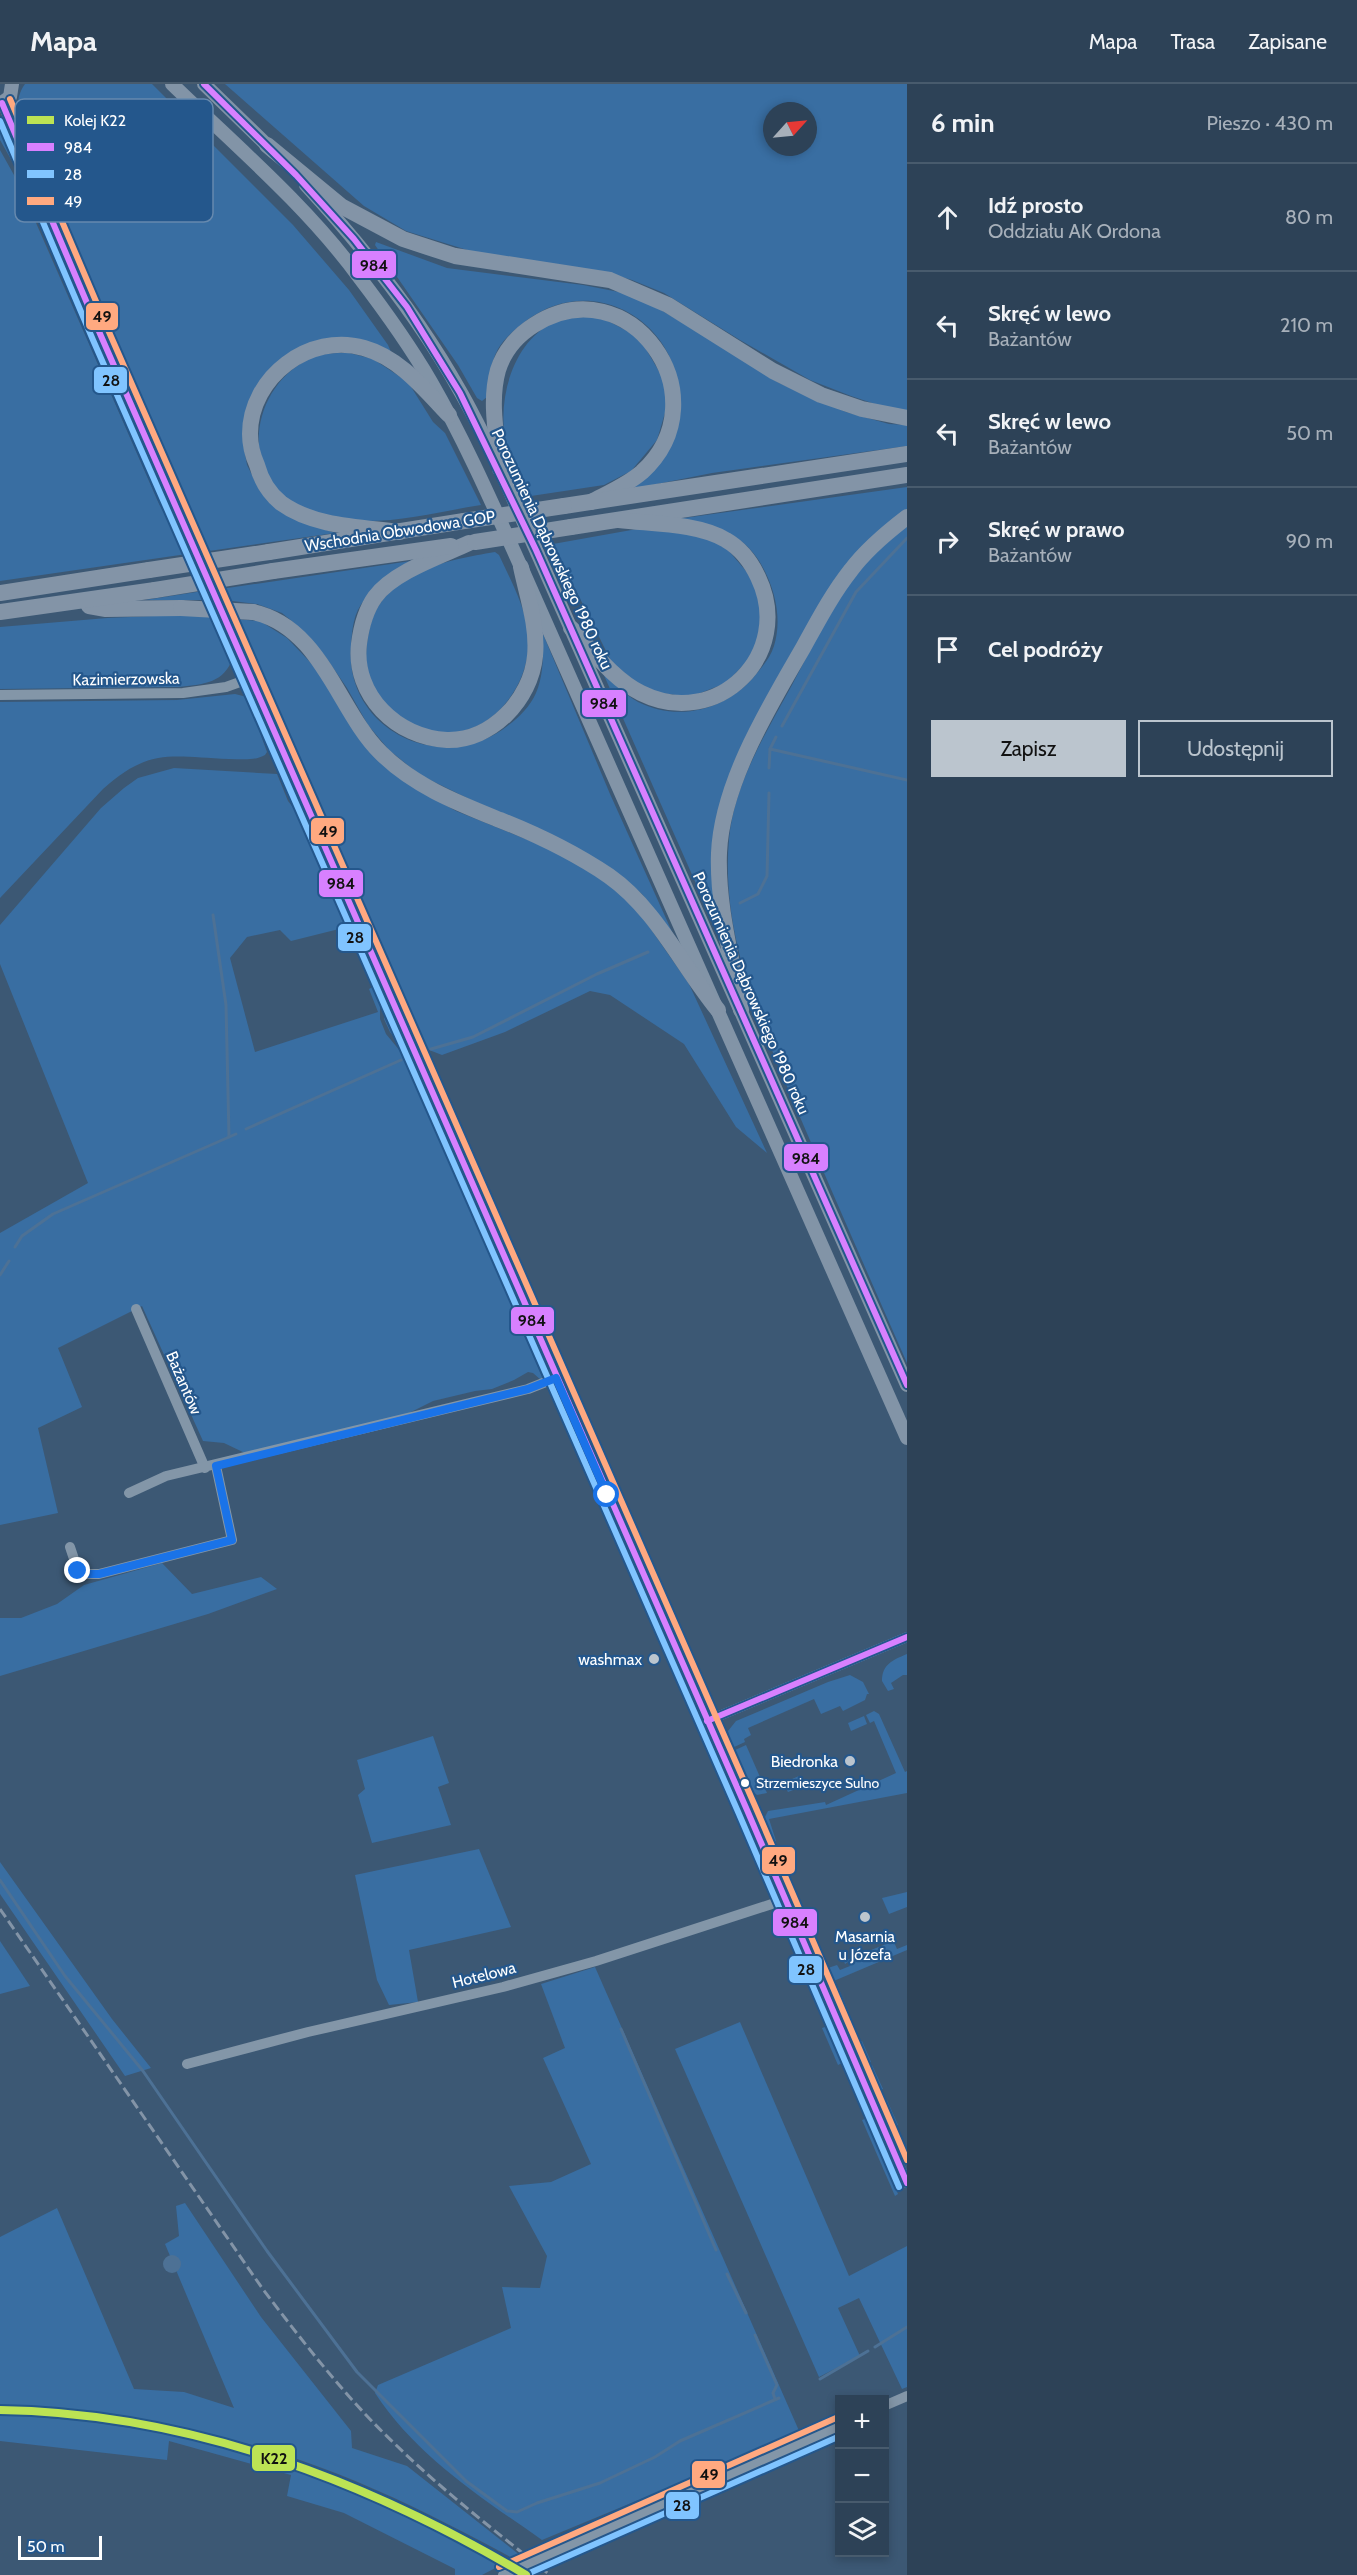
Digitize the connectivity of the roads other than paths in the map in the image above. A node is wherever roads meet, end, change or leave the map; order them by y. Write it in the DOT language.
graph roads {
  1 [pos="12,84"];
  2 [pos="172,84"];
  3 [pos="204,84"];
  4 [pos="188,99"];
  5 [pos="1,103"];
  6 [pos="213,124"];
  7 [pos="15,137"];
  8 [pos="267,145"];
  9 [pos="52,222"];
  10 [pos="449,415"];
  11 [pos="907,418"];
  12 [pos="907,454"];
  13 [pos="500,470"];
  14 [pos="907,475"];
  15 [pos="591,502"];
  16 [pos="907,517"];
  17 [pos="619,520"];
  18 [pos="400,532"];
  19 [pos="472,543"];
  20 [pos="521,567"];
  21 [pos="0,593"];
  22 [pos="70,603"];
  23 [pos="0,612"];
  24 [pos="571,628"];
  25 [pos="251,678"];
  26 [pos="0,695"];
  27 [pos="718,1010"];
  28 [pos="741,1010"];
  29 [pos="136,1309"];
  30 [pos="556,1378"];
  31 [pos="907,1385"];
  32 [pos="907,1438"];
  33 [pos="210,1467"];
  34 [pos="129,1493"];
  35 [pos="70,1547"];
  36 [pos="907,1637"];
  37 [pos="707,1721"];
  38 [pos="784,1900"];
  39 [pos="187,2064"];
  40 [pos="907,2183"];
  41 [pos="907,2396"];
  42 [pos="889,2404"];
  43 [pos="835,2428"];
  44 [pos="502,2575"];
  1 -- 5 [label="main road"];
  2 -- 4 [label="main road"];
  3 -- 8 [label="main road, Porozumienia Dąbrowskiego 1980 roku"];
  5 -- 7 [label="street"];
  6 -- 10 [label="main road"];
  8 -- 11 [label="highway"];
  8 -- 13 [label="main road, Porozumienia Dąbrowskiego 1980 roku"];
  9 -- 25 [label="street"];
  10 -- 18 [label="highway"];
  10 -- 20 [label="main road"];
  12 -- 15 [label="highway, Wschodnia Obwodowa GOP"];
  13 -- 15 [label="highway"];
  13 -- 24 [label="main road, Porozumienia Dąbrowskiego 1980 roku"];
  14 -- 17 [label="highway, Wschodnia Obwodowa GOP"];
  15 -- 18 [label="highway, Wschodnia Obwodowa GOP, bridge"];
  16 -- 28 [label="highway"];
  17 -- 19 [label="highway, Wschodnia Obwodowa GOP, bridge"];
  17 -- 24 [label="highway"];
  18 -- 21 [label="highway, Wschodnia Obwodowa GOP, bridge"];
  19 -- 20 [label="highway"];
  19 -- 22 [label="highway, Wschodnia Obwodowa GOP, bridge"];
  20 -- 27 [label="main road"];
  22 -- 23 [label="highway, Wschodnia Obwodowa GOP"];
  22 -- 27 [label="highway, bridge"];
  24 -- 28 [label="main road, Porozumienia Dąbrowskiego 1980 roku"];
  25 -- 26 [label="street, Kazimierzowska"];
  25 -- 30 [label="street"];
  27 -- 32 [label="main road"];
  28 -- 31 [label="main road, Porozumienia Dąbrowskiego 1980 roku"];
  29 -- 33 [label="street, Bażantów"];
  30 -- 33 [label="street"];
  30 -- 37 [label="street"];
  33 -- 34 [label="street"];
  33 -- 35 [label="street, Bażantów"];
  36 -- 37 [label="street"];
  37 -- 38 [label="street"];
  38 -- 39 [label="street, Hotelowa"];
  38 -- 40 [label="street"];
  41 -- 42 [label="street"];
  43 -- 44 [label="street"];
}
